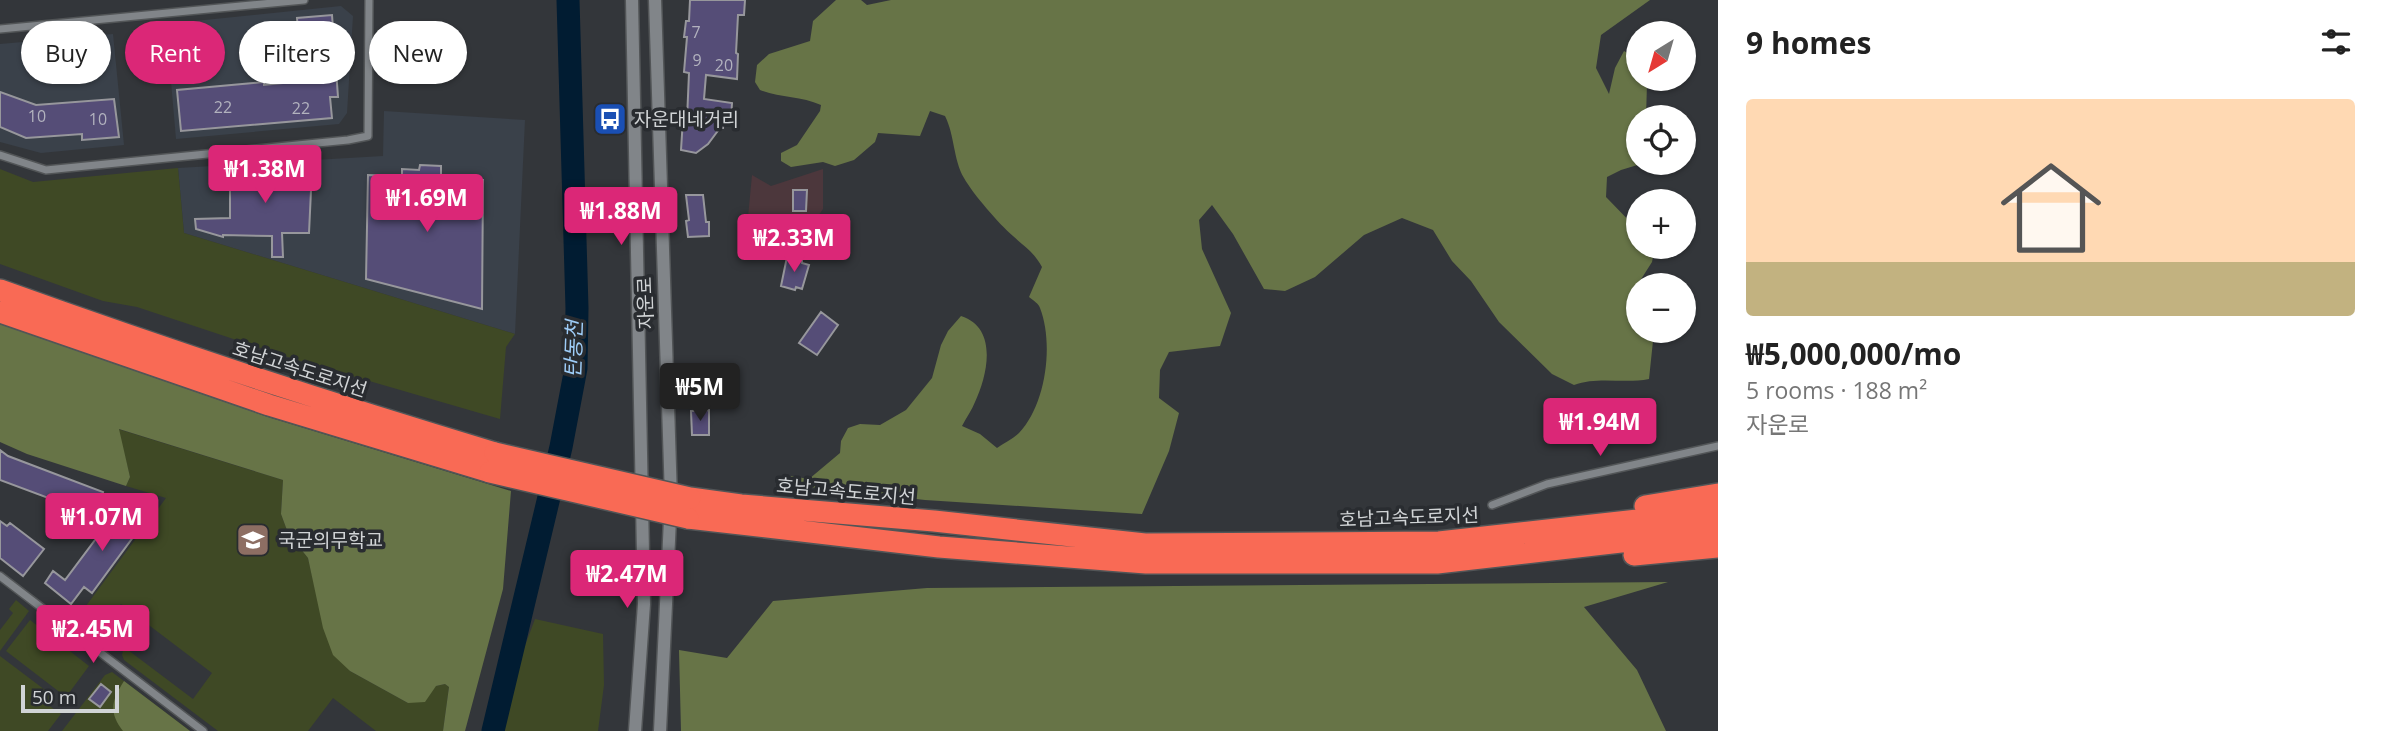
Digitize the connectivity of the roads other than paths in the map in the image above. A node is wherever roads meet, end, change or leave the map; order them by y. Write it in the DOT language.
graph roads {
  1 [pos="304,0"];
  2 [pos="369,0"];
  3 [pos="632,0"];
  4 [pos="656,0"];
  5 [pos="0,29"];
  6 [pos="0,155"];
  7 [pos="0,290"];
  8 [pos="0,312"];
  9 [pos="1718,446"];
  10 [pos="492,462"];
  11 [pos="1718,494"];
  12 [pos="1492,505"];
  13 [pos="689,508"];
  14 [pos="1718,511"];
  15 [pos="1541,531"];
  16 [pos="1718,531"];
  17 [pos="1718,547"];
  18 [pos="1437,563"];
  19 [pos="0,576"];
  20 [pos="203,731"];
  21 [pos="635,731"];
  22 [pos="660,731"];
  1 -- 5 [label="street"];
  2 -- 6 [label="street"];
  3 -- 21 [label="street, 자운로"];
  4 -- 22 [label="street, 자운로"];
  7 -- 10 [label="highway, 호남고속도로지선"];
  8 -- 10 [label="highway, 호남고속도로지선"];
  9 -- 12 [label="street"];
  10 -- 13 [label="highway, 호남고속도로지선, bridge"];
  11 -- 15 [label="highway"];
  13 -- 15 [label="highway, 호남고속도로지선"];
  13 -- 18 [label="highway, 호남고속도로지선"];
  14 -- 15 [label="highway, 호남고속도로지선"];
  16 -- 18 [label="highway, 호남고속도로지선"];
  17 -- 18 [label="highway"];
  19 -- 20 [label="street"];
}
